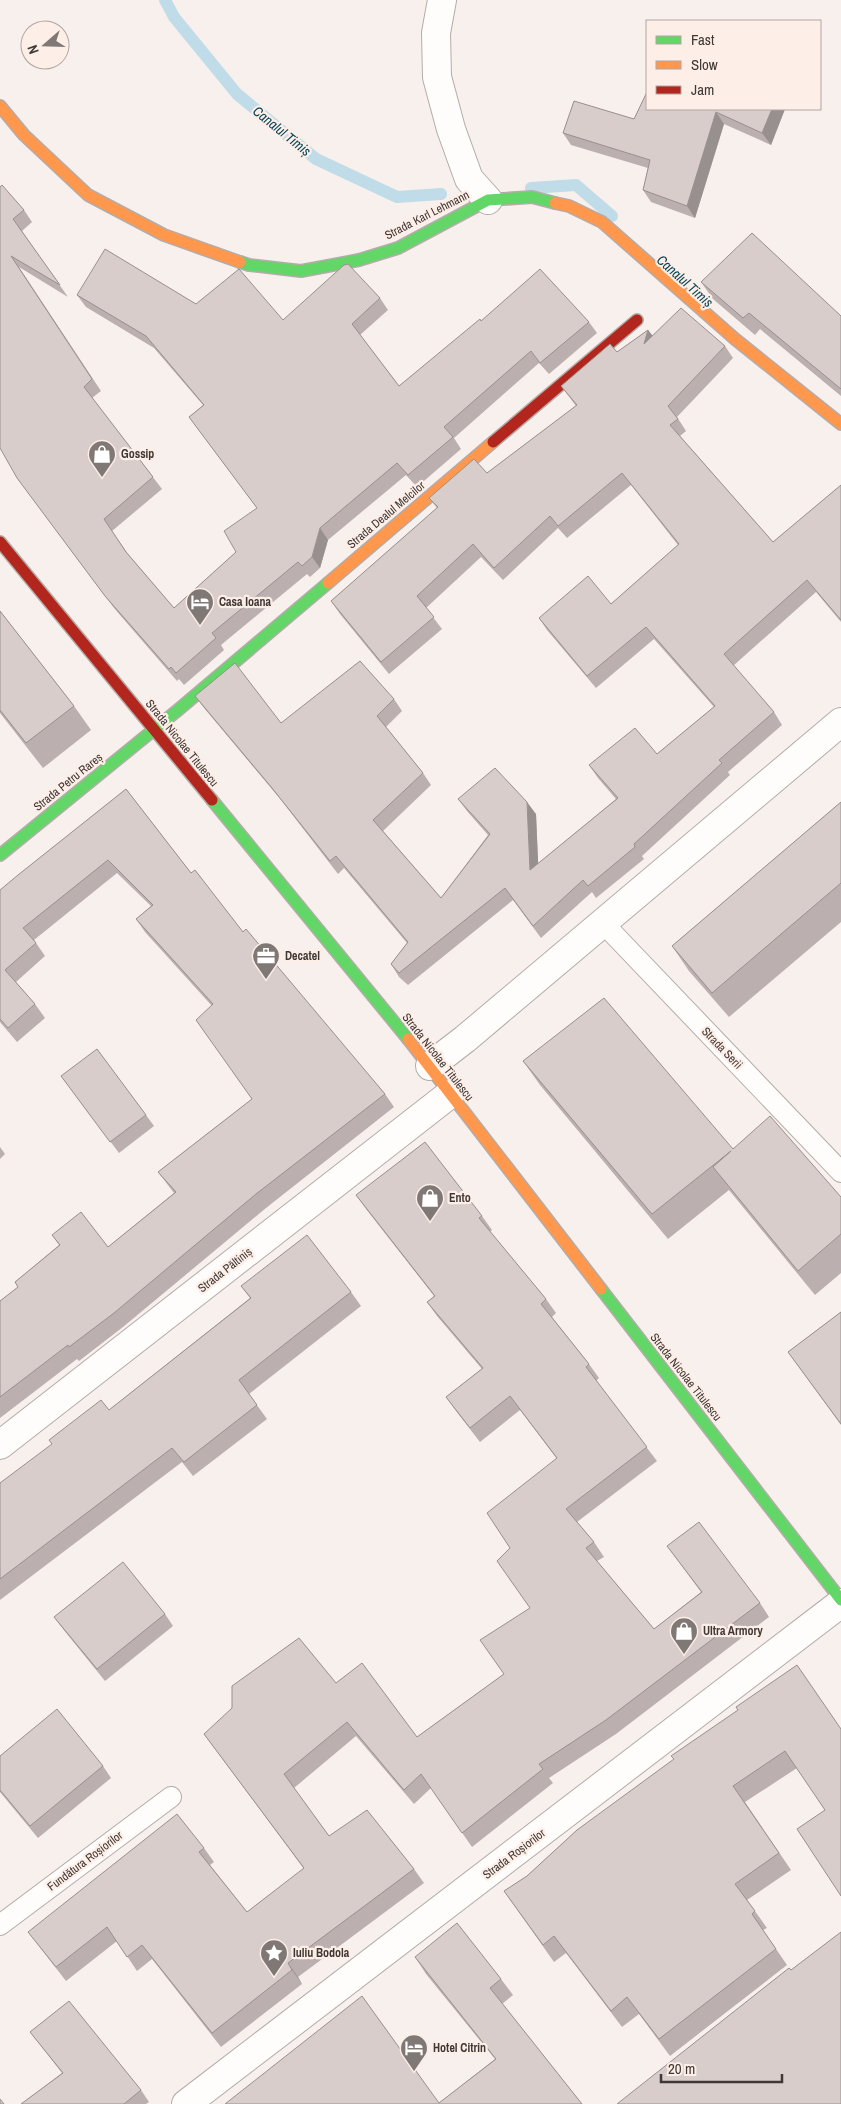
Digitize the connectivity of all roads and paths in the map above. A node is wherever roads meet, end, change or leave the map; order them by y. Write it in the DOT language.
graph roads {
  1 [pos="442,0"];
  2 [pos="0,106"];
  3 [pos="488,200"];
  4 [pos="637,320"];
  5 [pos="841,424"];
  6 [pos="0,542"];
  7 [pos="841,722"];
  8 [pos="153,731"];
  9 [pos="0,855"];
  10 [pos="604,924"];
  11 [pos="430,1066"];
  12 [pos="450,1094"];
  13 [pos="841,1172"];
  14 [pos="0,1445"];
  15 [pos="841,1601"];
  16 [pos="171,1797"];
  17 [pos="0,1925"];
  18 [pos="186,2104"];
  1 -- 3 [label="street"];
  2 -- 3 [label="street, Strada Karl Lehmann"];
  3 -- 5 [label="street, Strada Karl Lehmann"];
  4 -- 8 [label="street, Strada Dealul Melcilor"];
  6 -- 8 [label="street, Strada Nicolae Titulescu"];
  7 -- 10 [label="street"];
  8 -- 9 [label="street, Strada Petru Rareș"];
  8 -- 11 [label="street, Strada Nicolae Titulescu"];
  10 -- 11 [label="street"];
  10 -- 13 [label="lane, Strada Serii"];
  11 -- 12 [label="street, Strada Nicolae Titulescu"];
  12 -- 14 [label="street, Strada Păltiniș"];
  12 -- 15 [label="street, Strada Nicolae Titulescu"];
  15 -- 18 [label="street, Strada Roșiorilor"];
  16 -- 17 [label="lane, Fundătura Roșiorilor"];
}
